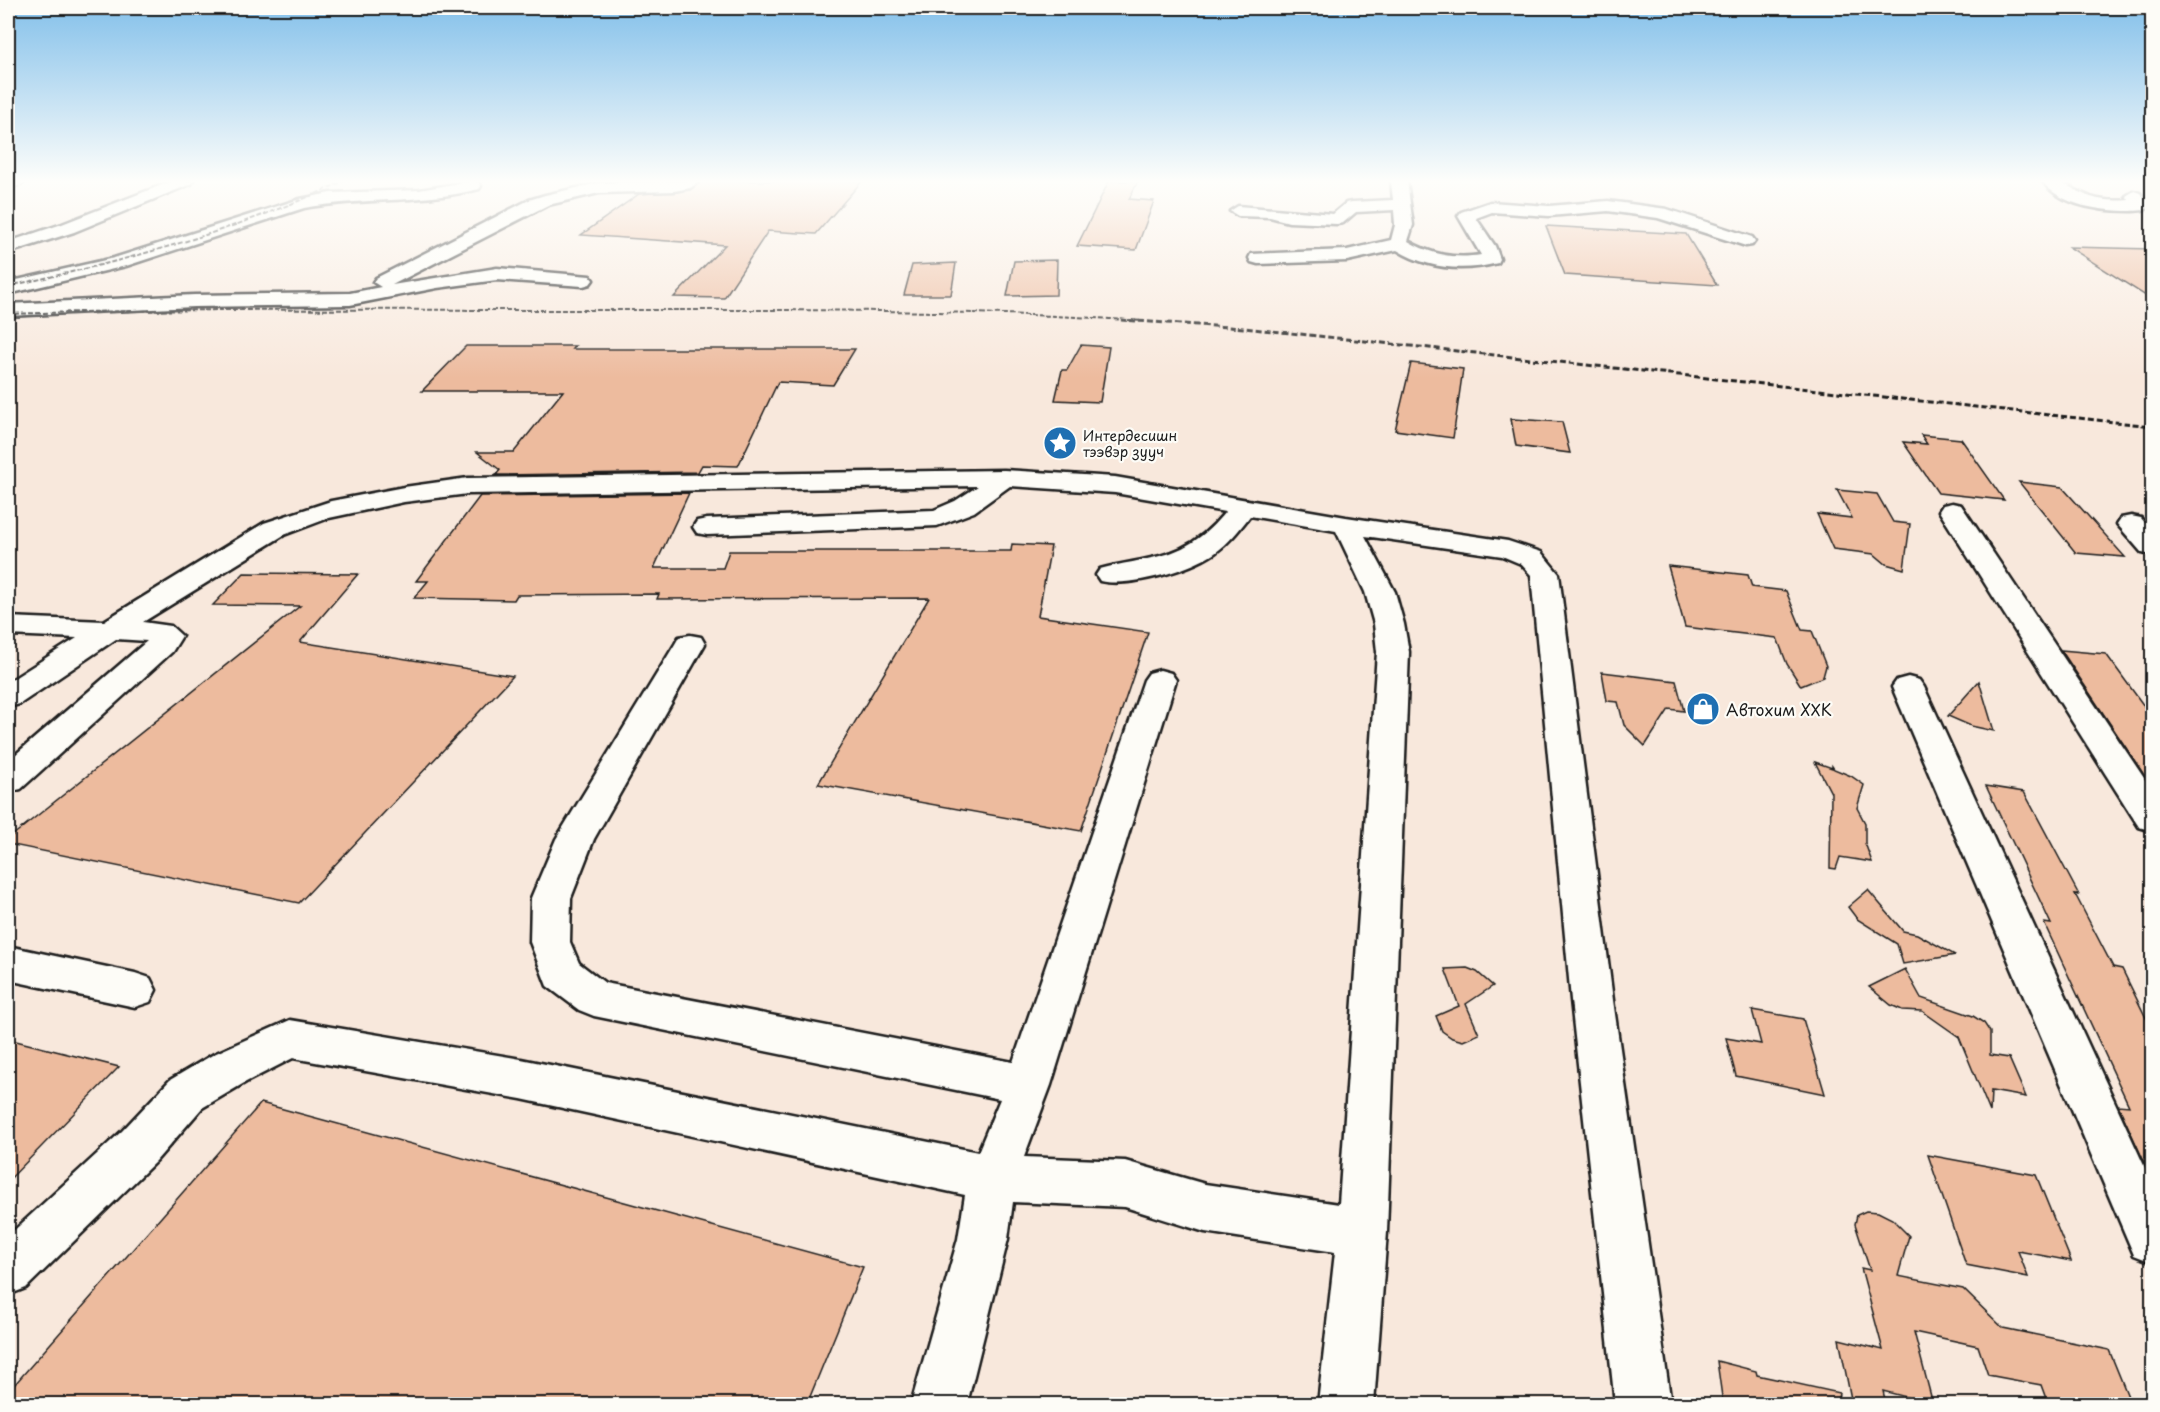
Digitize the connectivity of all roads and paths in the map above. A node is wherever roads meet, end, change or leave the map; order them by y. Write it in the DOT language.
graph roads {
  1 [pos="166,247"];
  2 [pos="451,247"];
  3 [pos="1389,247"];
  4 [pos="1404,247"];
  5 [pos="1488,247"];
  6 [pos="1258,258"];
  7 [pos="582,280"];
  8 [pos="8,288"];
  9 [pos="350,299"];
  10 [pos="8,310"];
  11 [pos="1004,478"];
  12 [pos="1244,507"];
  13 [pos="1952,512"];
  14 [pos="2131,524"];
  15 [pos="1346,525"];
  16 [pos="707,527"];
  17 [pos="2152,547"];
  18 [pos="1110,574"];
  19 [pos="8,626"];
  20 [pos="106,631"];
  21 [pos="690,644"];
  22 [pos="1160,680"];
  23 [pos="1908,687"];
  24 [pos="8,697"];
  25 [pos="8,780"];
  26 [pos="2152,818"];
  27 [pos="8,963"];
  28 [pos="135,990"];
  29 [pos="1028,1085"];
  30 [pos="992,1178"];
  31 [pos="1362,1232"];
  32 [pos="2152,1238"];
  33 [pos="8,1270"];
  34 [pos="939,1404"];
  35 [pos="1346,1404"];
  36 [pos="1643,1404"];
  1 -- 8 [label="street"];
  2 -- 9 [label="street"];
  3 -- 6 [label="street"];
  4 -- 5 [label="street"];
  7 -- 9 [label="street"];
  9 -- 10 [label="street"];
  11 -- 12 [label="street"];
  11 -- 16 [label="street"];
  11 -- 20 [label="street"];
  12 -- 15 [label="street"];
  12 -- 18 [label="street"];
  13 -- 26 [label="street"];
  14 -- 17 [label="street"];
  15 -- 31 [label="street"];
  15 -- 36 [label="street"];
  19 -- 20 [label="street"];
  20 -- 24 [label="street"];
  20 -- 25 [label="street"];
  21 -- 29 [label="street"];
  22 -- 29 [label="street"];
  23 -- 32 [label="street"];
  27 -- 28 [label="street"];
  29 -- 30 [label="street"];
  30 -- 31 [label="street"];
  30 -- 33 [label="street"];
  30 -- 34 [label="street"];
  31 -- 35 [label="street"];
}
